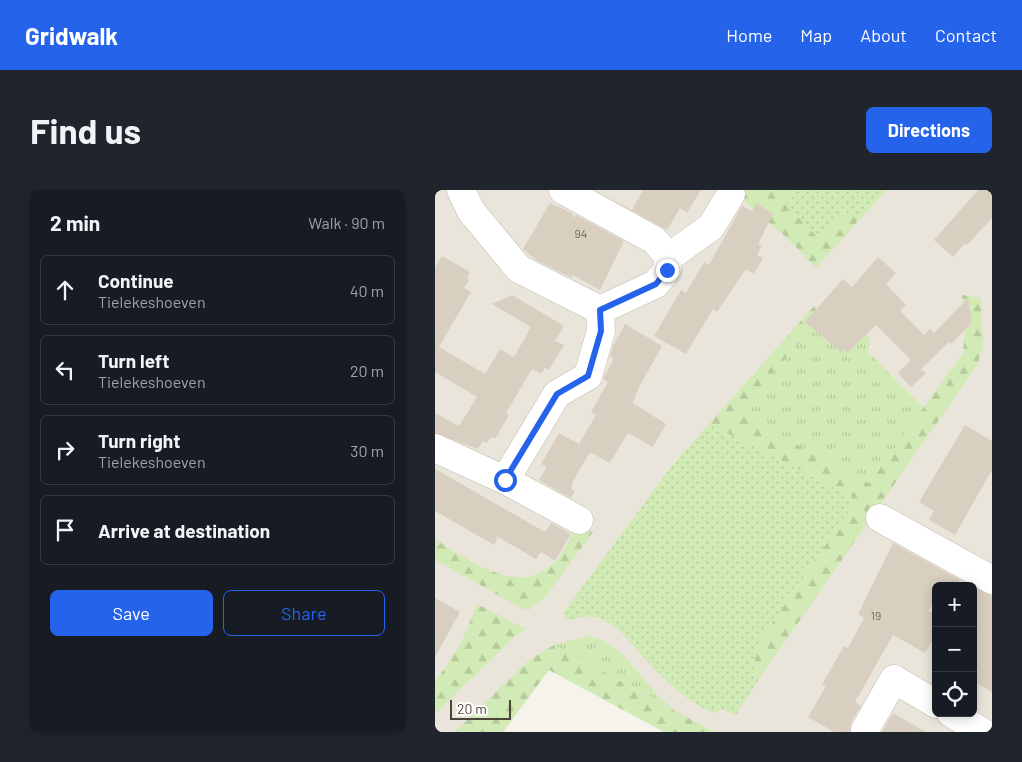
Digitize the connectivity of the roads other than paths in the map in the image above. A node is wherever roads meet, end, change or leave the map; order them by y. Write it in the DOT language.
graph roads {
  1 [pos="461,190"];
  2 [pos="563,190"];
  3 [pos="731,194"];
  4 [pos="669,257"];
  5 [pos="600,310"];
  6 [pos="435,448"];
  7 [pos="505,480"];
  8 [pos="879,518"];
  9 [pos="579,520"];
  10 [pos="992,580"];
  11 [pos="932,702"];
  12 [pos="958,717"];
  13 [pos="865,730"];
  14 [pos="982,732"];
  1 -- 5 [label="street"];
  2 -- 4 [label="street"];
  3 -- 4 [label="street"];
  4 -- 5 [label="street"];
  5 -- 7 [label="street"];
  6 -- 7 [label="street"];
  7 -- 9 [label="street"];
  8 -- 10 [label="street"];
  11 -- 13 [label="street"];
  12 -- 14 [label="street"];
}
